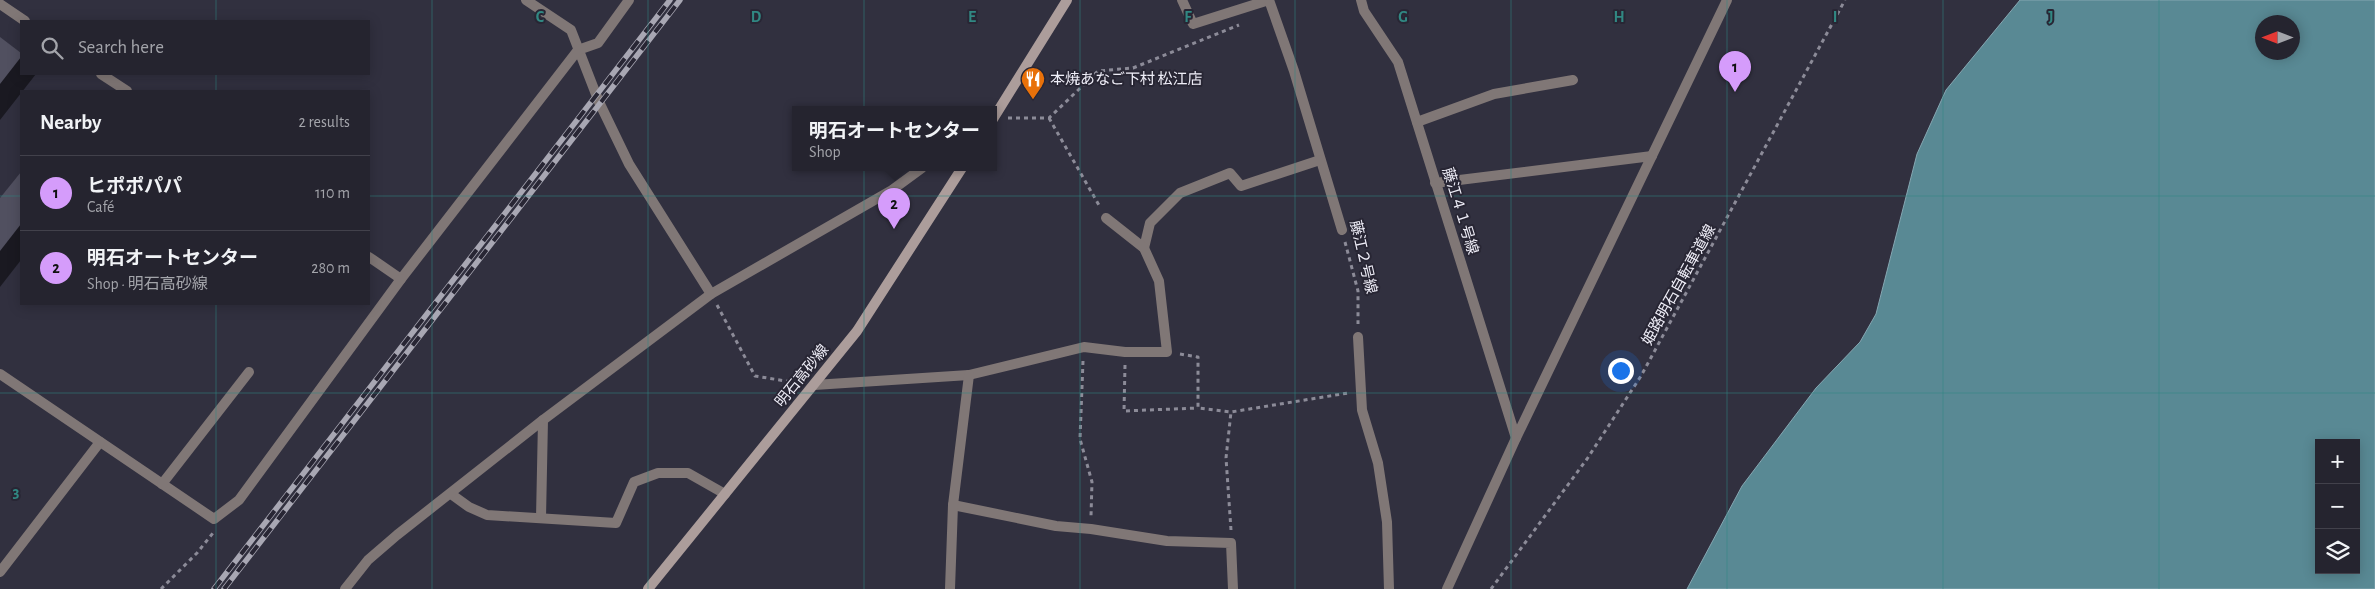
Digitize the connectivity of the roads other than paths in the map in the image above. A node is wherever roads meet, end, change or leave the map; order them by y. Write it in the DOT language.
graph roads {
  1 [pos="526,0"];
  2 [pos="629,0"];
  3 [pos="1067,0"];
  4 [pos="1182,0"];
  5 [pos="1269,0"];
  6 [pos="1361,0"];
  7 [pos="1727,0"];
  8 [pos="0,4"];
  9 [pos="23,20"];
  10 [pos="578,50"];
  11 [pos="103,75"];
  12 [pos="1573,80"];
  13 [pos="125,90"];
  14 [pos="997,113"];
  15 [pos="1417,122"];
  16 [pos="1652,156"];
  17 [pos="1320,160"];
  18 [pos="918,171"];
  19 [pos="960,171"];
  20 [pos="1435,183"];
  21 [pos="1106,218"];
  22 [pos="1342,230"];
  23 [pos="1144,248"];
  24 [pos="370,258"];
  25 [pos="401,279"];
  26 [pos="711,294"];
  27 [pos="1358,337"];
  28 [pos="249,372"];
  29 [pos="0,374"];
  30 [pos="969,375"];
  31 [pos="814,385"];
  32 [pos="543,420"];
  33 [pos="1516,438"];
  34 [pos="100,442"];
  35 [pos="162,484"];
  36 [pos="451,494"];
  37 [pos="725,494"];
  38 [pos="953,505"];
  39 [pos="541,518"];
  40 [pos="0,572"];
  41 [pos="345,589"];
  42 [pos="648,589"];
  43 [pos="950,589"];
  44 [pos="1233,589"];
  45 [pos="1389,589"];
  46 [pos="1447,589"];
  1 -- 10 [label="street"];
  2 -- 10 [label="street"];
  3 -- 14 [label="main road"];
  4 -- 5 [label="street"];
  5 -- 17 [label="street, 藤江２号線"];
  6 -- 15 [label="street, 藤江４１号線"];
  7 -- 16 [label="street"];
  8 -- 9 [label="street"];
  10 -- 25 [label="street"];
  10 -- 26 [label="street"];
  11 -- 13 [label="street"];
  12 -- 15 [label="street"];
  15 -- 20 [label="street, 藤江４１号線"];
  16 -- 20 [label="street"];
  16 -- 33 [label="street"];
  17 -- 22 [label="street, 藤江２号線"];
  17 -- 23 [label="street"];
  18 -- 26 [label="street"];
  19 -- 31 [label="main road, 明石高砂線"];
  20 -- 33 [label="street, 藤江４１号線"];
  21 -- 23 [label="street"];
  23 -- 30 [label="street"];
  24 -- 25 [label="street"];
  25 -- 35 [label="street"];
  26 -- 32 [label="street"];
  27 -- 45 [label="street"];
  28 -- 35 [label="street"];
  29 -- 34 [label="street"];
  30 -- 31 [label="street"];
  30 -- 38 [label="street"];
  31 -- 37 [label="main road, 明石高砂線"];
  32 -- 36 [label="street"];
  32 -- 39 [label="street"];
  33 -- 46 [label="street"];
  34 -- 35 [label="street"];
  34 -- 40 [label="street"];
  36 -- 39 [label="street"];
  36 -- 41 [label="street"];
  37 -- 39 [label="street"];
  37 -- 42 [label="main road, 明石高砂線"];
  38 -- 43 [label="street"];
  38 -- 44 [label="street"];
}
